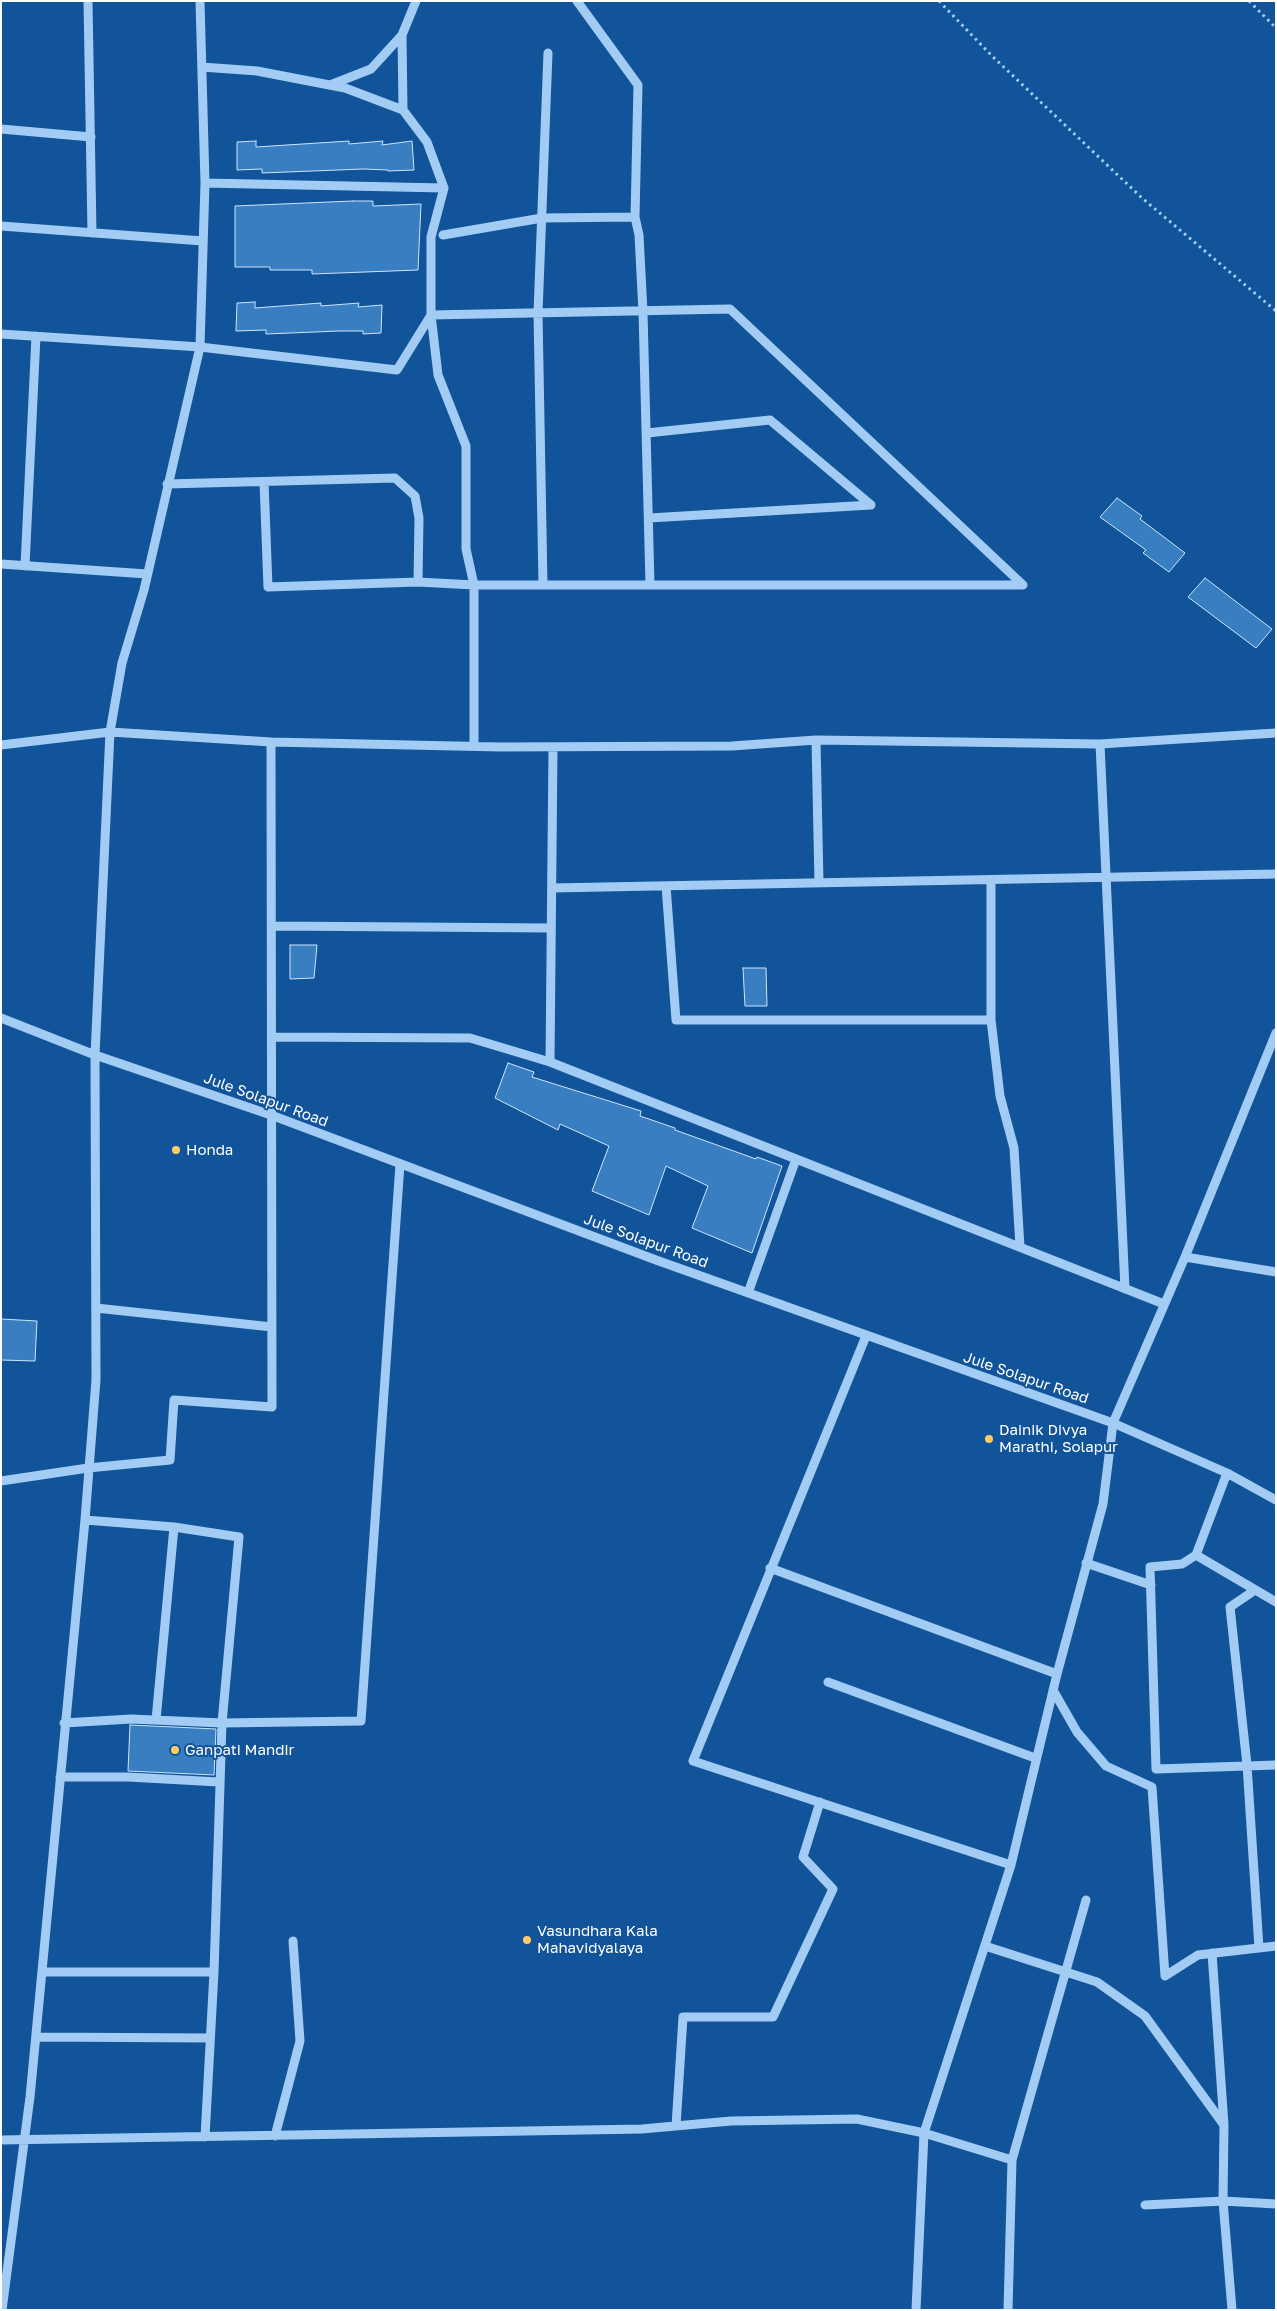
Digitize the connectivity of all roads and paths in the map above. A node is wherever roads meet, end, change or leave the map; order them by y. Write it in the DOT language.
graph roads {
  1 [pos="88,1"];
  2 [pos="200,1"];
  3 [pos="416,1"];
  4 [pos="577,1"];
  5 [pos="939,1"];
  6 [pos="1248,1"];
  7 [pos="1276,28"];
  8 [pos="402,35"];
  9 [pos="548,53"];
  10 [pos="202,67"];
  11 [pos="330,85"];
  12 [pos="403,110"];
  13 [pos="1,129"];
  14 [pos="91,137"];
  15 [pos="205,183"];
  16 [pos="444,188"];
  17 [pos="635,216"];
  18 [pos="542,218"];
  19 [pos="1,226"];
  20 [pos="92,233"];
  21 [pos="443,235"];
  22 [pos="203,241"];
  23 [pos="644,312"];
  24 [pos="1276,312"];
  25 [pos="538,313"];
  26 [pos="431,315"];
  27 [pos="1,334"];
  28 [pos="36,336"];
  29 [pos="200,347"];
  30 [pos="647,433"];
  31 [pos="264,482"];
  32 [pos="167,484"];
  33 [pos="649,518"];
  34 [pos="1,564"];
  35 [pos="25,566"];
  36 [pos="147,574"];
  37 [pos="418,582"];
  38 [pos="474,585"];
  39 [pos="543,585"];
  40 [pos="650,585"];
  41 [pos="110,732"];
  42 [pos="1276,733"];
  43 [pos="816,740"];
  44 [pos="271,742"];
  45 [pos="1100,744"];
  46 [pos="1,745"];
  47 [pos="474,746"];
  48 [pos="553,747"];
  49 [pos="1276,874"];
  50 [pos="1106,877"];
  51 [pos="991,880"];
  52 [pos="819,883"];
  53 [pos="666,886"];
  54 [pos="552,888"];
  55 [pos="273,926"];
  56 [pos="551,928"];
  57 [pos="1,1018"];
  58 [pos="991,1020"];
  59 [pos="1276,1033"];
  60 [pos="272,1037"];
  61 [pos="95,1055"];
  62 [pos="550,1062"];
  63 [pos="271,1114"];
  64 [pos="796,1159"];
  65 [pos="400,1164"];
  66 [pos="1020,1247"];
  67 [pos="1185,1257"];
  68 [pos="1276,1272"];
  69 [pos="1125,1289"];
  70 [pos="748,1293"];
  71 [pos="1164,1304"];
  72 [pos="96,1308"];
  73 [pos="272,1327"];
  74 [pos="866,1336"];
  75 [pos="1112,1423"];
  76 [pos="88,1468"];
  77 [pos="1227,1473"];
  78 [pos="1,1481"];
  79 [pos="1276,1500"];
  80 [pos="85,1520"];
  81 [pos="174,1527"];
  82 [pos="1196,1555"];
  83 [pos="1086,1563"];
  84 [pos="770,1568"];
  85 [pos="1151,1585"];
  86 [pos="1255,1590"];
  87 [pos="1276,1602"];
  88 [pos="1057,1674"];
  89 [pos="828,1682"];
  90 [pos="1053,1690"];
  91 [pos="156,1720"];
  92 [pos="64,1723"];
  93 [pos="222,1723"];
  94 [pos="1036,1758"];
  95 [pos="1247,1765"];
  96 [pos="1276,1765"];
  97 [pos="60,1777"];
  98 [pos="219,1782"];
  99 [pos="820,1802"];
  100 [pos="1011,1865"];
  101 [pos="1086,1900"];
  102 [pos="293,1941"];
  103 [pos="985,1946"];
  104 [pos="1276,1946"];
  105 [pos="1259,1948"];
  106 [pos="1212,1953"];
  107 [pos="42,1972"];
  108 [pos="214,1972"];
  109 [pos="1065,1972"];
  110 [pos="36,2037"];
  111 [pos="210,2038"];
  112 [pos="1224,2125"];
  113 [pos="676,2126"];
  114 [pos="924,2132"];
  115 [pos="275,2136"];
  116 [pos="205,2137"];
  117 [pos="1,2140"];
  118 [pos="24,2140"];
  119 [pos="1012,2160"];
  120 [pos="1223,2201"];
  121 [pos="1276,2204"];
  122 [pos="1145,2205"];
  123 [pos="2,2310"];
  124 [pos="916,2310"];
  125 [pos="1008,2310"];
  126 [pos="1232,2310"];
  1 -- 14 [label="street"];
  2 -- 10 [label="street"];
  3 -- 8 [label="street"];
  4 -- 17 [label="street"];
  5 -- 24 [label="path"];
  6 -- 7 [label="path"];
  8 -- 11 [label="street"];
  8 -- 12 [label="street"];
  9 -- 18 [label="street"];
  10 -- 11 [label="street"];
  10 -- 15 [label="street"];
  11 -- 12 [label="street"];
  12 -- 16 [label="street"];
  13 -- 14 [label="street"];
  14 -- 20 [label="street"];
  15 -- 16 [label="street"];
  15 -- 22 [label="street"];
  16 -- 26 [label="street"];
  17 -- 18 [label="street"];
  17 -- 23 [label="street"];
  18 -- 21 [label="street"];
  18 -- 25 [label="street"];
  19 -- 20 [label="street"];
  20 -- 22 [label="street"];
  22 -- 29 [label="street"];
  23 -- 25 [label="street"];
  23 -- 30 [label="street"];
  23 -- 40 [label="street"];
  25 -- 26 [label="street"];
  25 -- 39 [label="street"];
  26 -- 29 [label="street"];
  26 -- 38 [label="street"];
  27 -- 28 [label="street"];
  28 -- 29 [label="street"];
  28 -- 35 [label="street"];
  29 -- 32 [label="street"];
  30 -- 33 [label="street"];
  30 -- 33 [label="street"];
  31 -- 32 [label="street"];
  31 -- 37 [label="street"];
  31 -- 37 [label="street"];
  32 -- 36 [label="street"];
  33 -- 40 [label="street"];
  34 -- 35 [label="street"];
  35 -- 36 [label="street"];
  36 -- 41 [label="street"];
  37 -- 38 [label="street"];
  38 -- 39 [label="street"];
  38 -- 47 [label="street"];
  39 -- 40 [label="street"];
  41 -- 44 [label="street"];
  41 -- 46 [label="street"];
  41 -- 61 [label="street"];
  42 -- 45 [label="street"];
  43 -- 45 [label="street"];
  43 -- 48 [label="street"];
  43 -- 52 [label="street"];
  44 -- 47 [label="street"];
  44 -- 55 [label="street"];
  45 -- 50 [label="street"];
  47 -- 48 [label="street"];
  48 -- 54 [label="street"];
  49 -- 50 [label="street"];
  50 -- 51 [label="street"];
  50 -- 69 [label="street"];
  51 -- 52 [label="street"];
  51 -- 58 [label="street"];
  52 -- 53 [label="street"];
  53 -- 54 [label="street"];
  53 -- 58 [label="street"];
  54 -- 56 [label="street"];
  55 -- 56 [label="street"];
  55 -- 60 [label="street"];
  56 -- 62 [label="street"];
  57 -- 61 [label="street, Jule Solapur Road"];
  58 -- 66 [label="street"];
  59 -- 67 [label="street"];
  60 -- 62 [label="street"];
  60 -- 63 [label="street"];
  61 -- 63 [label="street, Jule Solapur Road"];
  61 -- 72 [label="street"];
  62 -- 64 [label="street"];
  63 -- 65 [label="street, Jule Solapur Road"];
  63 -- 73 [label="street"];
  64 -- 66 [label="street"];
  64 -- 70 [label="street"];
  65 -- 70 [label="street, Jule Solapur Road"];
  65 -- 93 [label="street"];
  66 -- 69 [label="street"];
  67 -- 68 [label="street"];
  67 -- 71 [label="street"];
  69 -- 71 [label="street"];
  70 -- 74 [label="street, Jule Solapur Road"];
  71 -- 75 [label="street"];
  72 -- 73 [label="street"];
  72 -- 76 [label="street"];
  73 -- 76 [label="street"];
  74 -- 75 [label="street, Jule Solapur Road"];
  74 -- 84 [label="street"];
  75 -- 77 [label="street, Jule Solapur Road"];
  75 -- 83 [label="street"];
  76 -- 78 [label="street"];
  76 -- 80 [label="street"];
  77 -- 79 [label="street, Jule Solapur Road"];
  77 -- 82 [label="street"];
  80 -- 81 [label="street"];
  80 -- 92 [label="street"];
  81 -- 91 [label="street"];
  81 -- 93 [label="street"];
  82 -- 85 [label="street"];
  82 -- 86 [label="street"];
  83 -- 85 [label="street"];
  83 -- 88 [label="street"];
  84 -- 88 [label="street"];
  84 -- 99 [label="street"];
  85 -- 95 [label="street"];
  86 -- 87 [label="street"];
  86 -- 95 [label="street"];
  88 -- 90 [label="street"];
  89 -- 94 [label="street"];
  90 -- 94 [label="street"];
  90 -- 106 [label="street"];
  91 -- 92 [label="street"];
  91 -- 93 [label="street"];
  92 -- 97 [label="street"];
  93 -- 98 [label="street"];
  94 -- 100 [label="street"];
  95 -- 96 [label="street"];
  95 -- 105 [label="street"];
  97 -- 98 [label="street"];
  97 -- 107 [label="street"];
  98 -- 108 [label="street"];
  99 -- 100 [label="street"];
  99 -- 113 [label="street"];
  100 -- 103 [label="street"];
  101 -- 109 [label="street"];
  102 -- 115 [label="street"];
  103 -- 109 [label="street"];
  103 -- 114 [label="street"];
  104 -- 105 [label="street"];
  105 -- 106 [label="street"];
  106 -- 112 [label="street"];
  107 -- 108 [label="street"];
  107 -- 110 [label="street"];
  108 -- 111 [label="street"];
  109 -- 112 [label="street"];
  109 -- 119 [label="street"];
  110 -- 111 [label="street"];
  110 -- 118 [label="street"];
  111 -- 116 [label="street"];
  112 -- 120 [label="street"];
  113 -- 114 [label="street"];
  113 -- 115 [label="street"];
  114 -- 119 [label="street"];
  114 -- 124 [label="street"];
  115 -- 116 [label="street"];
  116 -- 118 [label="street"];
  117 -- 118 [label="street"];
  118 -- 123 [label="street"];
  119 -- 125 [label="street"];
  120 -- 121 [label="street"];
  120 -- 122 [label="street"];
  120 -- 126 [label="street"];
}
